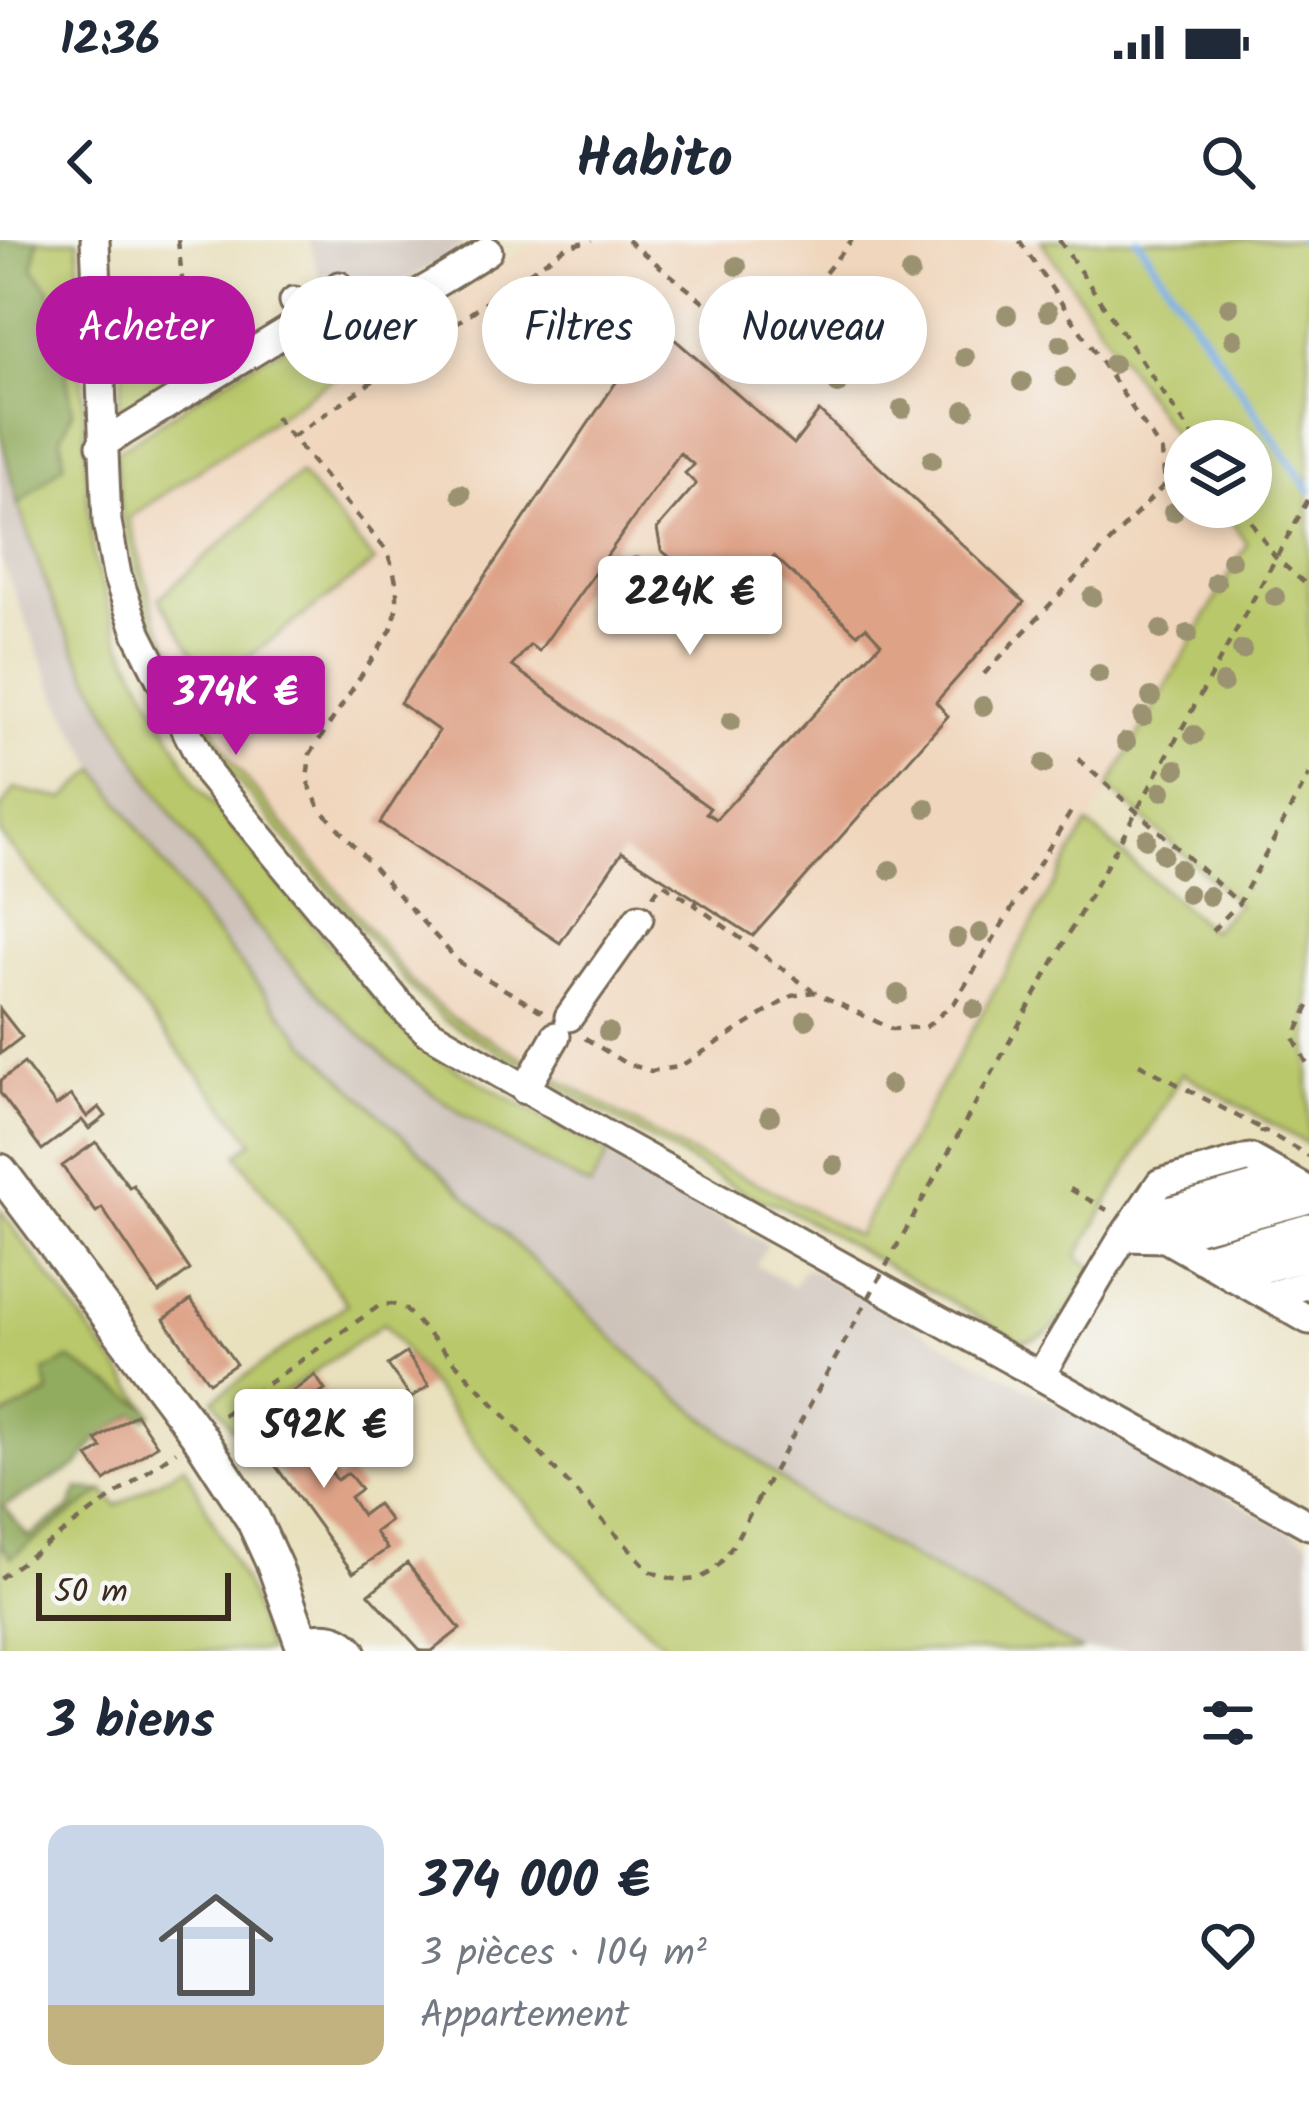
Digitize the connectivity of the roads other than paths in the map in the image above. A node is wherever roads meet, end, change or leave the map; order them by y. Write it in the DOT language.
graph roads {
  1 [pos="95,240"];
  2 [pos="488,251"];
  3 [pos="444,276"];
  4 [pos="279,329"];
  5 [pos="101,445"];
  6 [pos="639,918"];
  7 [pos="525,1090"];
  8 [pos="0,1171"];
  9 [pos="1301,1189"];
  10 [pos="1124,1224"];
  11 [pos="1309,1228"];
  12 [pos="1165,1238"];
  13 [pos="1309,1256"];
  14 [pos="1201,1259"];
  15 [pos="1232,1277"];
  16 [pos="1309,1284"];
  17 [pos="1267,1296"];
  18 [pos="1306,1316"];
  19 [pos="1040,1376"];
  20 [pos="1309,1526"];
  21 [pos="303,1646"];
  22 [pos="352,1651"];
  1 -- 5 [label="street"];
  2 -- 3 [label="street"];
  4 -- 5 [label="street"];
  5 -- 7 [label="street"];
  6 -- 7 [label="street"];
  7 -- 19 [label="street"];
  8 -- 21 [label="main road"];
  9 -- 10 [label="street"];
  9 -- 12 [label="street"];
  10 -- 12 [label="street"];
  10 -- 19 [label="street"];
  11 -- 14 [label="street"];
  12 -- 14 [label="street"];
  13 -- 15 [label="street"];
  14 -- 15 [label="street"];
  15 -- 17 [label="street"];
  16 -- 17 [label="street"];
  17 -- 18 [label="street"];
  19 -- 20 [label="street"];
  21 -- 22 [label="street"];
}
